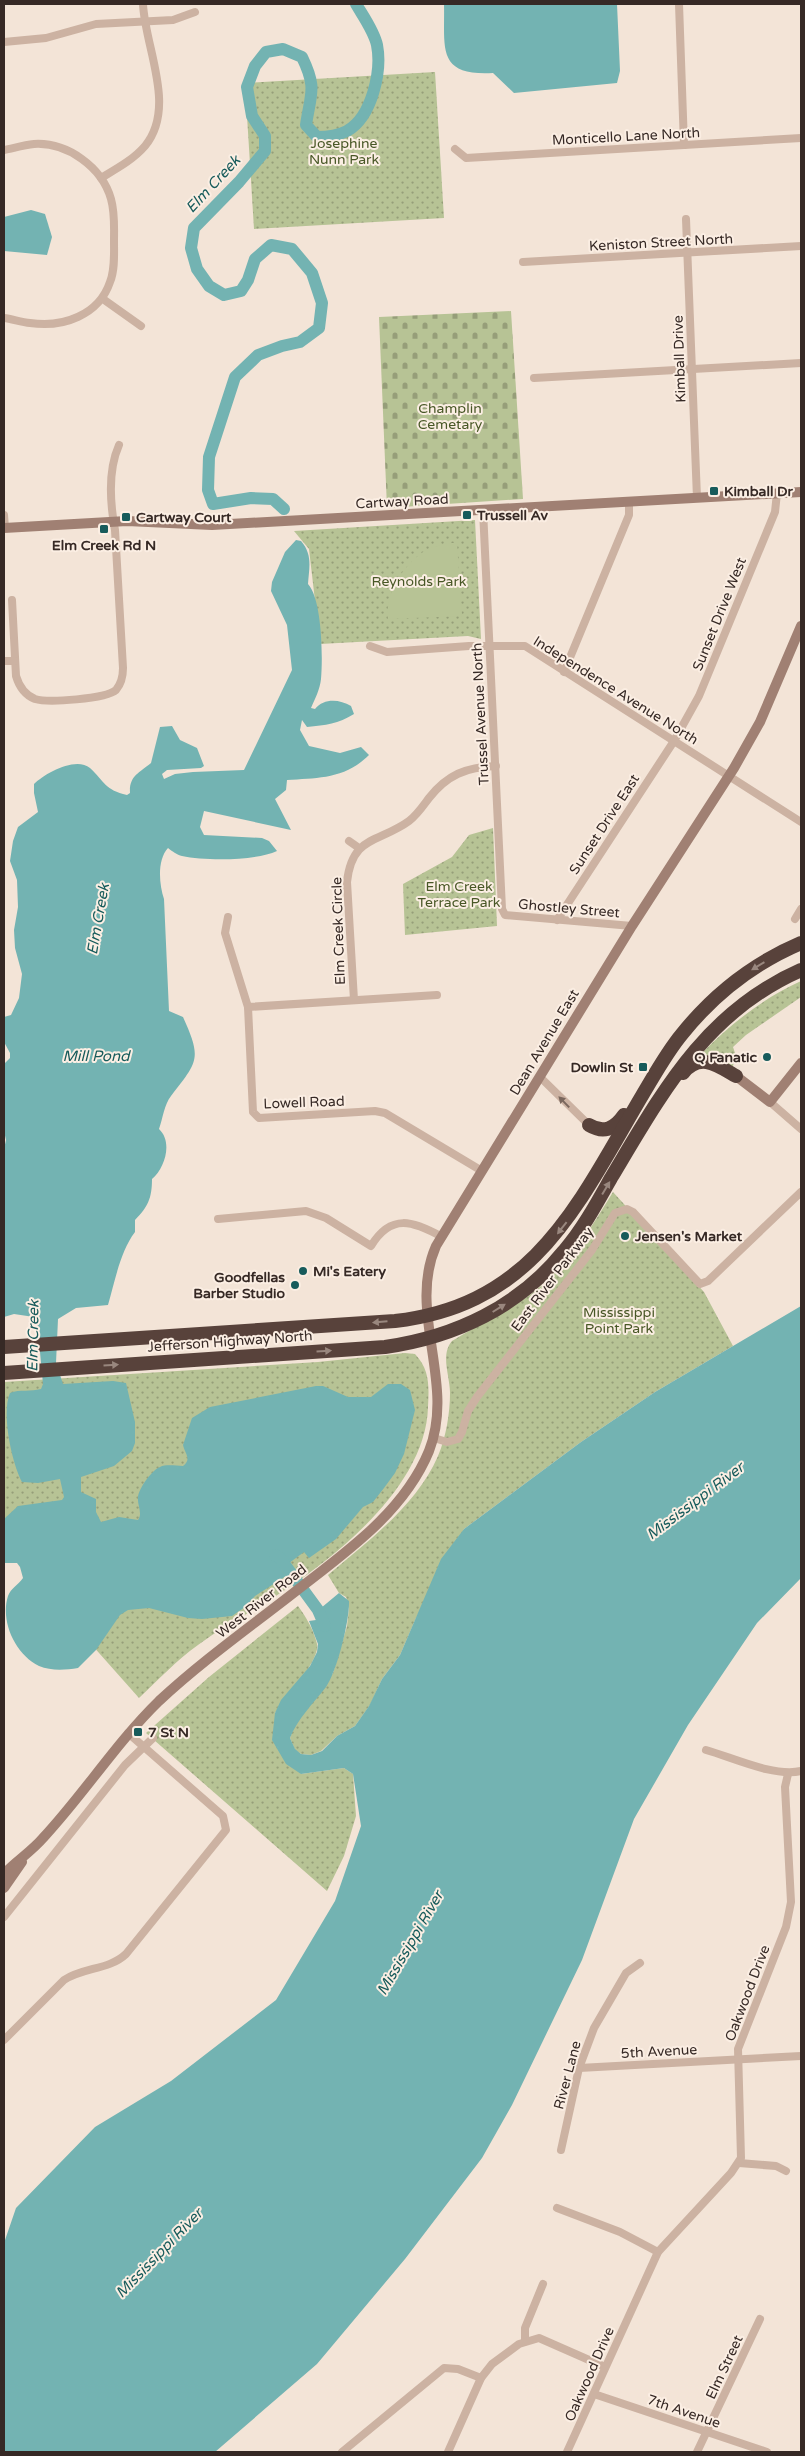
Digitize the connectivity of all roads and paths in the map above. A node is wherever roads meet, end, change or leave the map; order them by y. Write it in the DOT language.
graph roads {
  1 [pos="143,4"];
  2 [pos="679,4"];
  3 [pos="195,12"];
  4 [pos="144,21"];
  5 [pos="4,42"];
  6 [pos="801,138"];
  7 [pos="684,145"];
  8 [pos="4,150"];
  9 [pos="455,150"];
  10 [pos="101,178"];
  11 [pos="686,219"];
  12 [pos="801,246"];
  13 [pos="688,253"];
  14 [pos="523,262"];
  15 [pos="103,299"];
  16 [pos="4,318"];
  17 [pos="141,326"];
  18 [pos="801,363"];
  19 [pos="692,369"];
  20 [pos="534,378"];
  21 [pos="119,444"];
  22 [pos="801,492"];
  23 [pos="777,493"];
  24 [pos="697,498"];
  25 [pos="629,501"];
  26 [pos="483,510"];
  27 [pos="4,515"];
  28 [pos="114,522"];
  29 [pos="4,528"];
  30 [pos="12,600"];
  31 [pos="801,626"];
  32 [pos="489,645"];
  33 [pos="370,646"];
  34 [pos="15,660"];
  35 [pos="4,661"];
  36 [pos="564,672"];
  37 [pos="674,742"];
  38 [pos="496,766"];
  39 [pos="729,775"];
  40 [pos="801,822"];
  41 [pos="349,841"];
  42 [pos="360,848"];
  43 [pos="801,909"];
  44 [pos="505,915"];
  45 [pos="228,917"];
  46 [pos="796,919"];
  47 [pos="557,920"];
  48 [pos="632,926"];
  49 [pos="801,943"];
  50 [pos="801,970"];
  51 [pos="437,995"];
  52 [pos="354,1000"];
  53 [pos="248,1007"];
  54 [pos="670,1049"];
  55 [pos="801,1063"];
  56 [pos="801,1074"];
  57 [pos="736,1076"];
  58 [pos="540,1077"];
  59 [pos="787,1084"];
  60 [pos="770,1102"];
  61 [pos="589,1125"];
  62 [pos="801,1129"];
  63 [pos="637,1136"];
  64 [pos="482,1171"];
  65 [pos="801,1192"];
  66 [pos="218,1219"];
  67 [pos="442,1237"];
  68 [pos="428,1316"];
  69 [pos="431,1338"];
  70 [pos="4,1347"];
  71 [pos="4,1373"];
  72 [pos="434,1438"];
  73 [pos="128,1734"];
  74 [pos="153,1738"];
  75 [pos="141,1747"];
  76 [pos="706,1750"];
  77 [pos="801,1771"];
  78 [pos="788,1774"];
  79 [pos="28,1853"];
  80 [pos="4,1874"];
  81 [pos="4,1888"];
  82 [pos="791,1902"];
  83 [pos="801,1902"];
  84 [pos="4,1917"];
  85 [pos="640,1963"];
  86 [pos="4,2040"];
  87 [pos="801,2056"];
  88 [pos="738,2060"];
  89 [pos="579,2068"];
  90 [pos="561,2150"];
  91 [pos="738,2163"];
  92 [pos="786,2171"];
  93 [pos="557,2208"];
  94 [pos="658,2252"];
  95 [pos="543,2284"];
  96 [pos="760,2319"];
  97 [pos="525,2340"];
  98 [pos="605,2367"];
  99 [pos="481,2378"];
  100 [pos="594,2394"];
  101 [pos="707,2432"];
  102 [pos="342,2452"];
  103 [pos="448,2452"];
  104 [pos="567,2452"];
  105 [pos="698,2452"];
  106 [pos="767,2452"];
  1 -- 4 [label="street"];
  2 -- 7 [label="street"];
  3 -- 4 [label="street"];
  4 -- 5 [label="street"];
  4 -- 10 [label="street"];
  6 -- 7 [label="street, Monticello Lane North"];
  7 -- 9 [label="street, Monticello Lane North"];
  8 -- 10 [label="street"];
  10 -- 15 [label="street"];
  11 -- 13 [label="street, Kimball Drive"];
  12 -- 13 [label="street, Keniston Street North"];
  13 -- 14 [label="street, Keniston Street North"];
  13 -- 19 [label="street, Kimball Drive"];
  15 -- 16 [label="street"];
  15 -- 17 [label="street"];
  18 -- 19 [label="street"];
  19 -- 20 [label="street"];
  19 -- 24 [label="street, Kimball Drive"];
  21 -- 28 [label="street"];
  22 -- 23 [label="street, Cartway Road"];
  23 -- 24 [label="street, Cartway Road"];
  23 -- 37 [label="street, Sunset Drive West"];
  24 -- 25 [label="street, Cartway Road"];
  25 -- 26 [label="street, Cartway Road"];
  25 -- 36 [label="street"];
  26 -- 28 [label="street, Cartway Road"];
  26 -- 32 [label="street, Trussel Avenue North"];
  27 -- 29 [label="street"];
  28 -- 29 [label="street, Cartway Road"];
  28 -- 34 [label="street"];
  30 -- 34 [label="street"];
  31 -- 39 [label="street, Dean Avenue East"];
  32 -- 33 [label="street, Independence Avenue North"];
  32 -- 36 [label="street, Independence Avenue North"];
  32 -- 38 [label="street, Trussel Avenue North"];
  34 -- 35 [label="street"];
  36 -- 37 [label="street, Independence Avenue North"];
  37 -- 39 [label="street, Independence Avenue North"];
  37 -- 47 [label="street, Sunset Drive East"];
  38 -- 42 [label="street, Elm Creek Circle"];
  38 -- 44 [label="street, Trussel Avenue North"];
  39 -- 40 [label="street, Independence Avenue North"];
  39 -- 48 [label="street, Dean Avenue East"];
  41 -- 42 [label="street"];
  42 -- 52 [label="street, Elm Creek Circle"];
  43 -- 46 [label="street"];
  44 -- 47 [label="street, Ghostley Street"];
  45 -- 53 [label="street, Lowell Road"];
  47 -- 48 [label="street, Ghostley Street"];
  48 -- 58 [label="street, Dean Avenue East"];
  49 -- 54 [label="highway, one-way"];
  50 -- 63 [label="highway"];
  51 -- 52 [label="street"];
  52 -- 53 [label="street"];
  53 -- 64 [label="street, Lowell Road"];
  54 -- 61 [label="highway"];
  54 -- 68 [label="highway, Jefferson Highway North, one-way"];
  55 -- 59 [label="street"];
  56 -- 59 [label="street"];
  57 -- 60 [label="street"];
  57 -- 63 [label="highway"];
  61 -- 58 [label="street, one-way"];
  58 -- 64 [label="street, Dean Avenue East"];
  59 -- 60 [label="street"];
  60 -- 62 [label="street"];
  69 -- 63 [label="highway, Jefferson Highway North, one-way"];
  64 -- 67 [label="street, Dean Avenue East"];
  65 -- 72 [label="street, East River Parkway"];
  66 -- 67 [label="street"];
  67 -- 68 [label="street, Dean Avenue East"];
  68 -- 69 [label="street, Dean Avenue East"];
  68 -- 70 [label="highway, Jefferson Highway North, one-way"];
  71 -- 69 [label="highway, Jefferson Highway North, one-way"];
  69 -- 72 [label="street, West River Road"];
  72 -- 73 [label="street, West River Road"];
  73 -- 75 [label="street"];
  73 -- 79 [label="street, West River Road"];
  74 -- 75 [label="street"];
  75 -- 84 [label="street"];
  75 -- 86 [label="street"];
  76 -- 78 [label="street"];
  77 -- 78 [label="street"];
  78 -- 82 [label="street, Oakwood Drive"];
  79 -- 80 [label="street, West River Road"];
  79 -- 81 [label="street, West River Road"];
  82 -- 83 [label="street"];
  82 -- 88 [label="street, Oakwood Drive"];
  85 -- 89 [label="street, River Lane"];
  87 -- 88 [label="street, 5th Avenue"];
  88 -- 89 [label="street, 5th Avenue"];
  88 -- 91 [label="street, Oakwood Drive"];
  89 -- 90 [label="street, River Lane"];
  91 -- 92 [label="street"];
  91 -- 94 [label="street, Oakwood Drive"];
  93 -- 94 [label="street"];
  94 -- 98 [label="street, Oakwood Drive"];
  95 -- 97 [label="street"];
  96 -- 101 [label="street, Elm Street"];
  97 -- 98 [label="street"];
  97 -- 99 [label="street"];
  98 -- 100 [label="street, Oakwood Drive"];
  99 -- 102 [label="street"];
  99 -- 103 [label="street"];
  100 -- 101 [label="street, 7th Avenue"];
  100 -- 104 [label="street, Oakwood Drive"];
  101 -- 105 [label="street, Elm Street"];
  101 -- 106 [label="street, 7th Avenue"];
}
